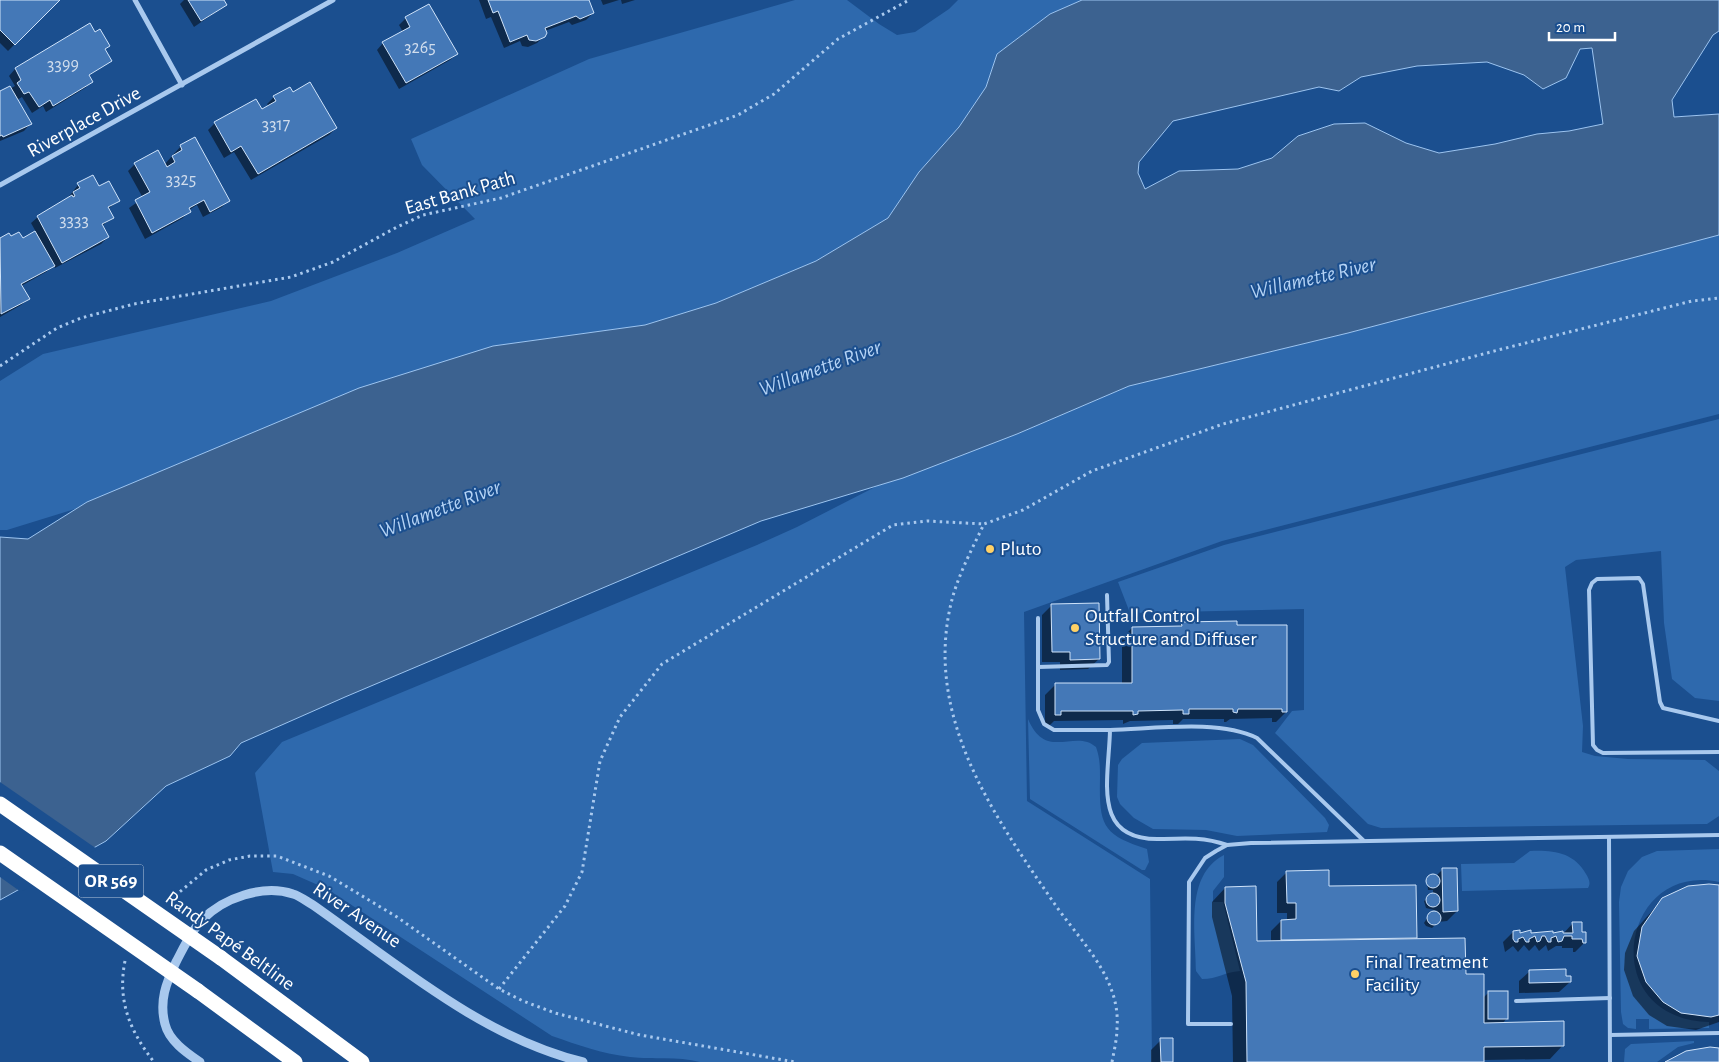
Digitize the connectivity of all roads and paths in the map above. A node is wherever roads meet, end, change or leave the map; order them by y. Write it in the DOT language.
graph roads {
  1 [pos="135,0"];
  2 [pos="333,0"];
  3 [pos="909,0"];
  4 [pos="182,85"];
  5 [pos="0,185"];
  6 [pos="1719,298"];
  7 [pos="1,364"];
  8 [pos="984,524"];
  9 [pos="1107,595"];
  10 [pos="1038,618"];
  11 [pos="1038,667"];
  12 [pos="1719,721"];
  13 [pos="1110,730"];
  14 [pos="1719,752"];
  15 [pos="0,804"];
  16 [pos="1719,835"];
  17 [pos="1609,837"];
  18 [pos="1364,842"];
  19 [pos="1227,845"];
  20 [pos="0,853"];
  21 [pos="499,989"];
  22 [pos="1610,998"];
  23 [pos="1516,1001"];
  24 [pos="1231,1024"];
  25 [pos="319,1031"];
  26 [pos="1719,1033"];
  27 [pos="1610,1034"];
  28 [pos="200,1062"];
  29 [pos="294,1062"];
  30 [pos="362,1062"];
  31 [pos="372,1062"];
  32 [pos="583,1062"];
  33 [pos="1112,1062"];
  34 [pos="1610,1062"];
  1 -- 4 [label="street"];
  2 -- 4 [label="street, Riverplace Drive"];
  3 -- 7 [label="path, East Bank Path"];
  4 -- 5 [label="street, Riverplace Drive"];
  6 -- 8 [label="path"];
  8 -- 21 [label="path"];
  8 -- 33 [label="path"];
  9 -- 11 [label="lane"];
  10 -- 11 [label="lane"];
  11 -- 13 [label="lane"];
  12 -- 14 [label="lane"];
  13 -- 18 [label="lane"];
  13 -- 19 [label="lane"];
  15 -- 25 [label="highway, Randy Papé Beltline / OR 569, bridge"];
  16 -- 17 [label="lane"];
  17 -- 18 [label="lane"];
  17 -- 22 [label="lane"];
  18 -- 19 [label="lane"];
  19 -- 24 [label="lane"];
  20 -- 29 [label="highway, OR 569, bridge"];
  22 -- 23 [label="lane"];
  22 -- 27 [label="lane"];
  25 -- 30 [label="highway, Randy Papé Beltline / OR 569"];
  25 -- 31 [label="highway"];
  26 -- 27 [label="lane"];
  27 -- 34 [label="lane"];
  28 -- 32 [label="street, River Avenue"];
}
